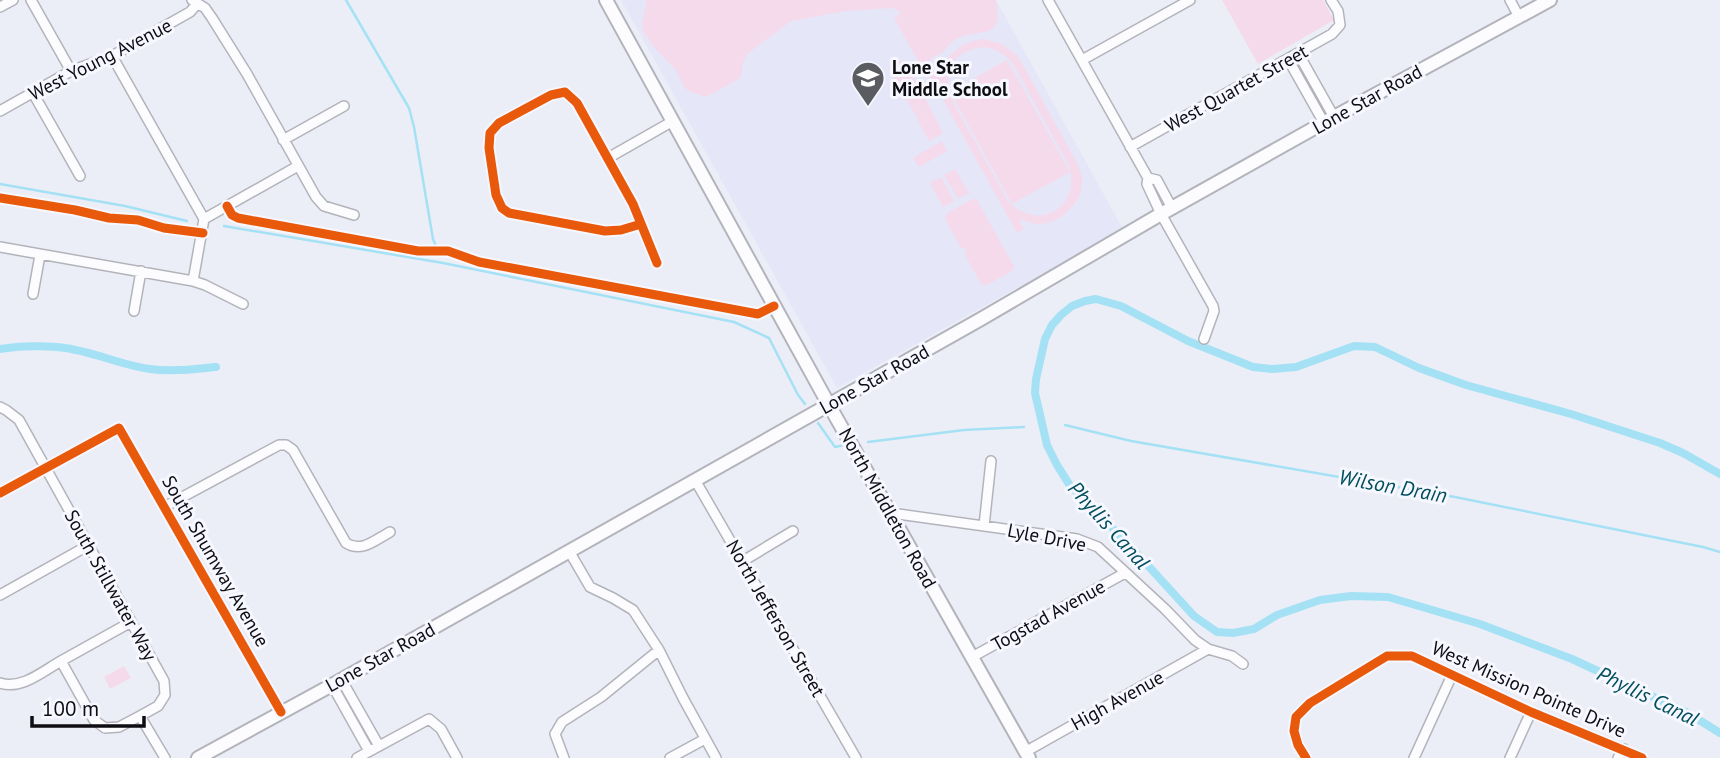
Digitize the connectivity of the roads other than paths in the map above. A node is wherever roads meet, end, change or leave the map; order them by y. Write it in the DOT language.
graph roads {
  1 [pos="13,0"];
  2 [pos="30,0"];
  3 [pos="606,0"];
  4 [pos="1048,0"];
  5 [pos="1190,0"];
  6 [pos="1331,0"];
  7 [pos="1510,0"];
  8 [pos="1550,0"];
  9 [pos="195,2"];
  10 [pos="0,7"];
  11 [pos="1519,17"];
  12 [pos="1298,53"];
  13 [pos="112,56"];
  14 [pos="1288,59"];
  15 [pos="1082,60"];
  16 [pos="71,71"];
  17 [pos="33,93"];
  18 [pos="344,106"];
  19 [pos="0,111"];
  20 [pos="1329,120"];
  21 [pos="673,121"];
  22 [pos="283,140"];
  23 [pos="1130,147"];
  24 [pos="608,159"];
  25 [pos="298,166"];
  26 [pos="80,176"];
  27 [pos="1166,211"];
  28 [pos="354,215"];
  29 [pos="204,219"];
  30 [pos="641,224"];
  31 [pos="0,247"];
  32 [pos="40,254"];
  33 [pos="657,262"];
  34 [pos="141,271"];
  35 [pos="193,281"];
  36 [pos="33,294"];
  37 [pos="243,304"];
  38 [pos="134,311"];
  39 [pos="1204,339"];
  40 [pos="830,405"];
  41 [pos="3,408"];
  42 [pos="991,461"];
  43 [pos="46,468"];
  44 [pos="695,480"];
  45 [pos="0,493"];
  46 [pos="164,507"];
  47 [pos="891,513"];
  48 [pos="984,526"];
  49 [pos="793,531"];
  50 [pos="390,532"];
  51 [pos="89,545"];
  52 [pos="569,551"];
  53 [pos="743,561"];
  54 [pos="1125,573"];
  55 [pos="0,594"];
  56 [pos="131,622"];
  57 [pos="1208,649"];
  58 [pos="659,650"];
  59 [pos="972,657"];
  60 [pos="61,661"];
  61 [pos="1243,664"];
  62 [pos="1452,676"];
  63 [pos="336,682"];
  64 [pos="0,683"];
  65 [pos="281,712"];
  66 [pos="1531,712"];
  67 [pos="140,716"];
  68 [pos="705,739"];
  69 [pos="379,746"];
  70 [pos="1624,749"];
  71 [pos="369,751"];
  72 [pos="1027,755"];
  73 [pos="164,758"];
  74 [pos="198,758"];
  75 [pos="357,758"];
  76 [pos="457,758"];
  77 [pos="564,758"];
  78 [pos="670,758"];
  79 [pos="716,758"];
  80 [pos="856,758"];
  81 [pos="1306,758"];
  82 [pos="1414,758"];
  83 [pos="1510,758"];
  84 [pos="1618,758"];
  85 [pos="1642,758"];
  1 -- 10 [label="street"];
  2 -- 16 [label="street"];
  3 -- 21 [label="main road, North Middleton Road"];
  4 -- 15 [label="street"];
  5 -- 15 [label="street"];
  6 -- 12 [label="street, West Quartet Street"];
  7 -- 11 [label="street"];
  8 -- 11 [label="main road, Lone Star Road"];
  9 -- 13 [label="street, West Young Avenue"];
  9 -- 22 [label="street"];
  11 -- 20 [label="main road, Lone Star Road"];
  12 -- 14 [label="street, West Quartet Street"];
  12 -- 20 [label="street"];
  13 -- 16 [label="street, West Young Avenue"];
  13 -- 29 [label="street"];
  14 -- 20 [label="street"];
  14 -- 23 [label="street, West Quartet Street"];
  15 -- 23 [label="street"];
  16 -- 17 [label="street, West Young Avenue"];
  17 -- 19 [label="street, West Young Avenue"];
  17 -- 26 [label="street"];
  18 -- 22 [label="street"];
  20 -- 27 [label="main road, Lone Star Road"];
  21 -- 24 [label="street"];
  21 -- 40 [label="main road, North Middleton Road"];
  22 -- 25 [label="street"];
  23 -- 27 [label="street"];
  24 -- 30 [label="street"];
  24 -- 30 [label="street"];
  25 -- 28 [label="street"];
  25 -- 29 [label="street"];
  27 -- 39 [label="street"];
  27 -- 40 [label="main road, Lone Star Road"];
  29 -- 35 [label="street"];
  30 -- 33 [label="street"];
  31 -- 32 [label="street"];
  32 -- 34 [label="street"];
  32 -- 36 [label="street"];
  34 -- 35 [label="street"];
  34 -- 38 [label="street"];
  35 -- 37 [label="street"];
  40 -- 44 [label="main road, Lone Star Road"];
  40 -- 47 [label="main road, North Middleton Road"];
  41 -- 43 [label="street, South Stillwater Way"];
  42 -- 48 [label="street"];
  43 -- 45 [label="street"];
  43 -- 46 [label="street, South Shumway Avenue"];
  43 -- 51 [label="street, South Stillwater Way"];
  44 -- 52 [label="main road, Lone Star Road"];
  44 -- 53 [label="street, North Jefferson Street"];
  46 -- 50 [label="street"];
  46 -- 65 [label="street, South Shumway Avenue"];
  47 -- 48 [label="street, Lyle Drive"];
  47 -- 59 [label="main road, North Middleton Road"];
  48 -- 54 [label="street, Lyle Drive"];
  49 -- 53 [label="street"];
  51 -- 55 [label="street"];
  51 -- 56 [label="street, South Stillwater Way"];
  52 -- 58 [label="street"];
  52 -- 63 [label="main road, Lone Star Road"];
  53 -- 80 [label="street, North Jefferson Street"];
  54 -- 57 [label="street, Lyle Drive"];
  54 -- 59 [label="street, Togstad Avenue"];
  56 -- 60 [label="street"];
  56 -- 67 [label="street, South Stillwater Way"];
  57 -- 61 [label="street, Lyle Drive"];
  57 -- 72 [label="street, High Avenue"];
  58 -- 68 [label="street"];
  58 -- 77 [label="street"];
  59 -- 72 [label="main road, North Middleton Road"];
  60 -- 64 [label="street"];
  60 -- 67 [label="street"];
  62 -- 66 [label="street, West Mission Pointe Drive"];
  62 -- 81 [label="street, West Mission Pointe Drive"];
  62 -- 82 [label="street"];
  63 -- 65 [label="main road, Lone Star Road"];
  63 -- 69 [label="street"];
  63 -- 71 [label="street"];
  65 -- 74 [label="main road, Lone Star Road"];
  66 -- 70 [label="street, West Mission Pointe Drive"];
  66 -- 83 [label="street"];
  67 -- 73 [label="street"];
  68 -- 78 [label="street"];
  68 -- 79 [label="street"];
  69 -- 71 [label="street"];
  69 -- 76 [label="street"];
  70 -- 84 [label="street"];
  70 -- 85 [label="street, West Mission Pointe Drive"];
  71 -- 75 [label="street"];
}
